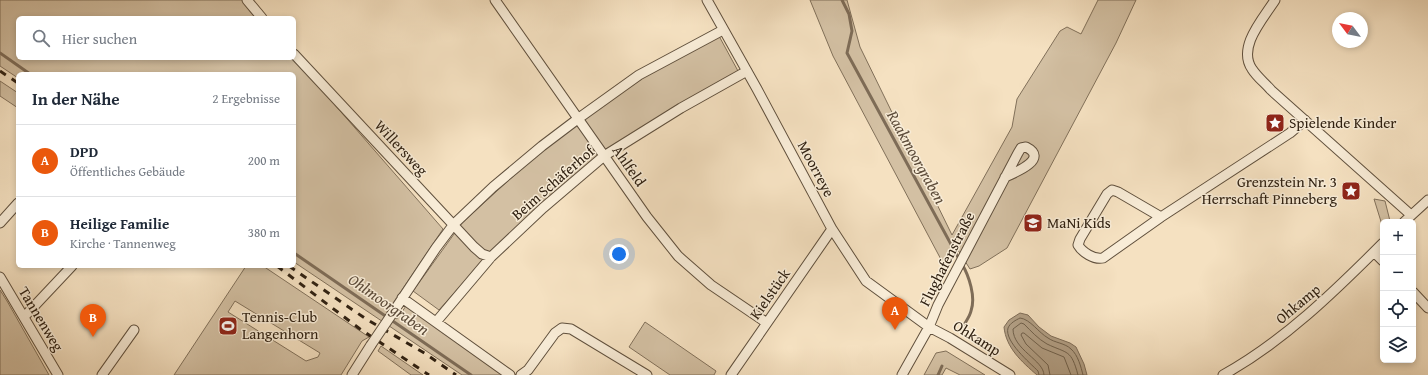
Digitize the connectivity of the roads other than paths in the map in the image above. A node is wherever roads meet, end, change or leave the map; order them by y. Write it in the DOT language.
graph roads {
  1 [pos="247,0"];
  2 [pos="495,0"];
  3 [pos="707,0"];
  4 [pos="1275,0"];
  5 [pos="260,16"];
  6 [pos="723,30"];
  7 [pos="296,56"];
  8 [pos="747,71"];
  9 [pos="579,118"];
  10 [pos="1305,120"];
  11 [pos="604,156"];
  12 [pos="1005,177"];
  13 [pos="1428,200"];
  14 [pos="16,205"];
  15 [pos="1411,215"];
  16 [pos="1161,217"];
  17 [pos="1407,219"];
  18 [pos="0,223"];
  19 [pos="454,224"];
  20 [pos="832,230"];
  21 [pos="1380,246"];
  22 [pos="1374,252"];
  23 [pos="491,257"];
  24 [pos="1380,258"];
  25 [pos="70,268"];
  26 [pos="0,277"];
  27 [pos="1416,295"];
  28 [pos="402,298"];
  29 [pos="1428,308"];
  30 [pos="24,317"];
  31 [pos="436,322"];
  32 [pos="767,323"];
  33 [pos="929,327"];
  34 [pos="134,330"];
  35 [pos="58,375"];
  36 [pos="102,375"];
  37 [pos="352,375"];
  38 [pos="510,375"];
  39 [pos="521,375"];
  40 [pos="647,375"];
  41 [pos="731,375"];
  42 [pos="902,375"];
  43 [pos="1010,375"];
  44 [pos="1223,375"];
  1 -- 5 [label="street"];
  2 -- 9 [label="street, Ahlfeld"];
  3 -- 6 [label="street, Moorreye"];
  4 -- 10 [label="street"];
  6 -- 8 [label="street, Moorreye"];
  6 -- 9 [label="street"];
  7 -- 19 [label="street, Willersweg"];
  8 -- 11 [label="street, Beim Schäferhof"];
  8 -- 20 [label="street, Moorreye"];
  9 -- 11 [label="street, Ahlfeld"];
  9 -- 19 [label="street"];
  10 -- 15 [label="street"];
  10 -- 16 [label="street"];
  11 -- 23 [label="street, Beim Schäferhof"];
  11 -- 32 [label="street, Ahlfeld"];
  12 -- 33 [label="street, Flughafenstraße"];
  13 -- 15 [label="street"];
  14 -- 18 [label="street"];
  15 -- 17 [label="street"];
  16 -- 16 [label="street"];
  19 -- 23 [label="street, Willersweg"];
  19 -- 28 [label="street"];
  20 -- 32 [label="street, Kielstück"];
  20 -- 33 [label="street, Moorreye"];
  21 -- 22 [label="street, Ohkamp"];
  22 -- 24 [label="street"];
  22 -- 44 [label="street, Ohkamp"];
  23 -- 31 [label="street, Beim Schäferhof"];
  25 -- 30 [label="street"];
  26 -- 30 [label="street, Tannenweg"];
  27 -- 29 [label="street"];
  28 -- 31 [label="street"];
  28 -- 37 [label="street, bridge"];
  30 -- 35 [label="street, Tannenweg"];
  31 -- 38 [label="street"];
  32 -- 41 [label="street, Kielstück"];
  33 -- 42 [label="street, Flughafenstraße"];
  33 -- 43 [label="street, Ohkamp"];
  34 -- 36 [label="street"];
  39 -- 40 [label="street"];
}
